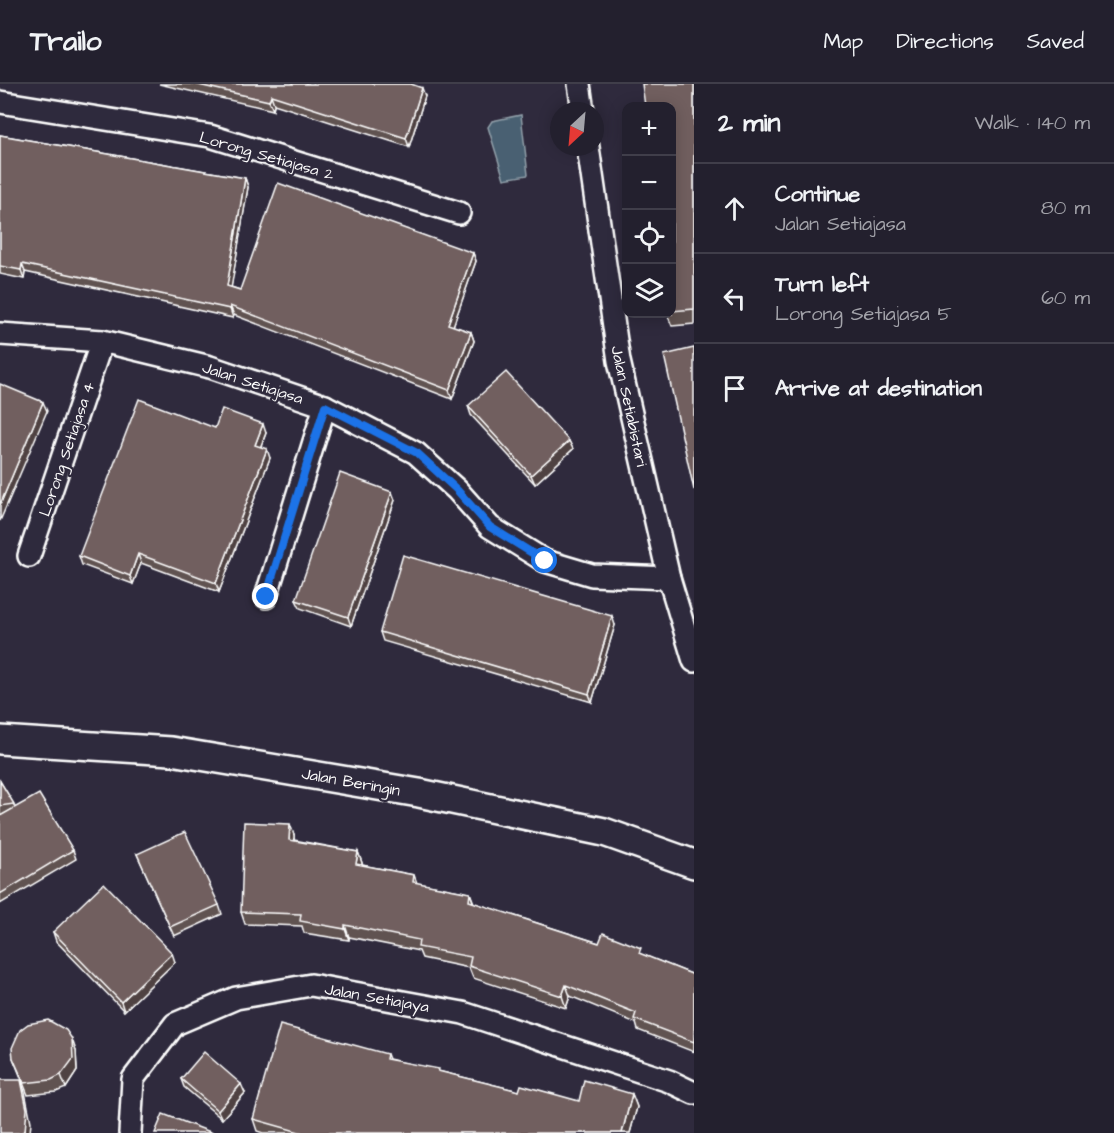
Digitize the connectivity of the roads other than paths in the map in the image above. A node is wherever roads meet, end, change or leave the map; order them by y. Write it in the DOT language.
graph roads {
  1 [pos="579,84"];
  2 [pos="0,102"];
  3 [pos="582,102"];
  4 [pos="589,156"];
  5 [pos="459,213"];
  6 [pos="0,334"];
  7 [pos="102,341"];
  8 [pos="325,406"];
  9 [pos="29,556"];
  10 [pos="669,578"];
  11 [pos="266,597"];
  12 [pos="694,661"];
  13 [pos="0,740"];
  14 [pos="694,864"];
  15 [pos="694,1093"];
  16 [pos="130,1133"];
  1 -- 3 [label="street"];
  2 -- 5 [label="street, Lorong Setiajasa 2"];
  4 -- 10 [label="street, Jalan Setiabistari"];
  6 -- 7 [label="street, Jalan Setiajasa"];
  7 -- 8 [label="street, Jalan Setiajasa"];
  7 -- 9 [label="street, Lorong Setiajasa 4"];
  8 -- 10 [label="street, Jalan Setiajasa"];
  8 -- 11 [label="street"];
  10 -- 12 [label="street, Jalan Setiabistari"];
  13 -- 14 [label="street, Jalan Beringin"];
  15 -- 16 [label="street, Jalan Setiajaya"];
}
